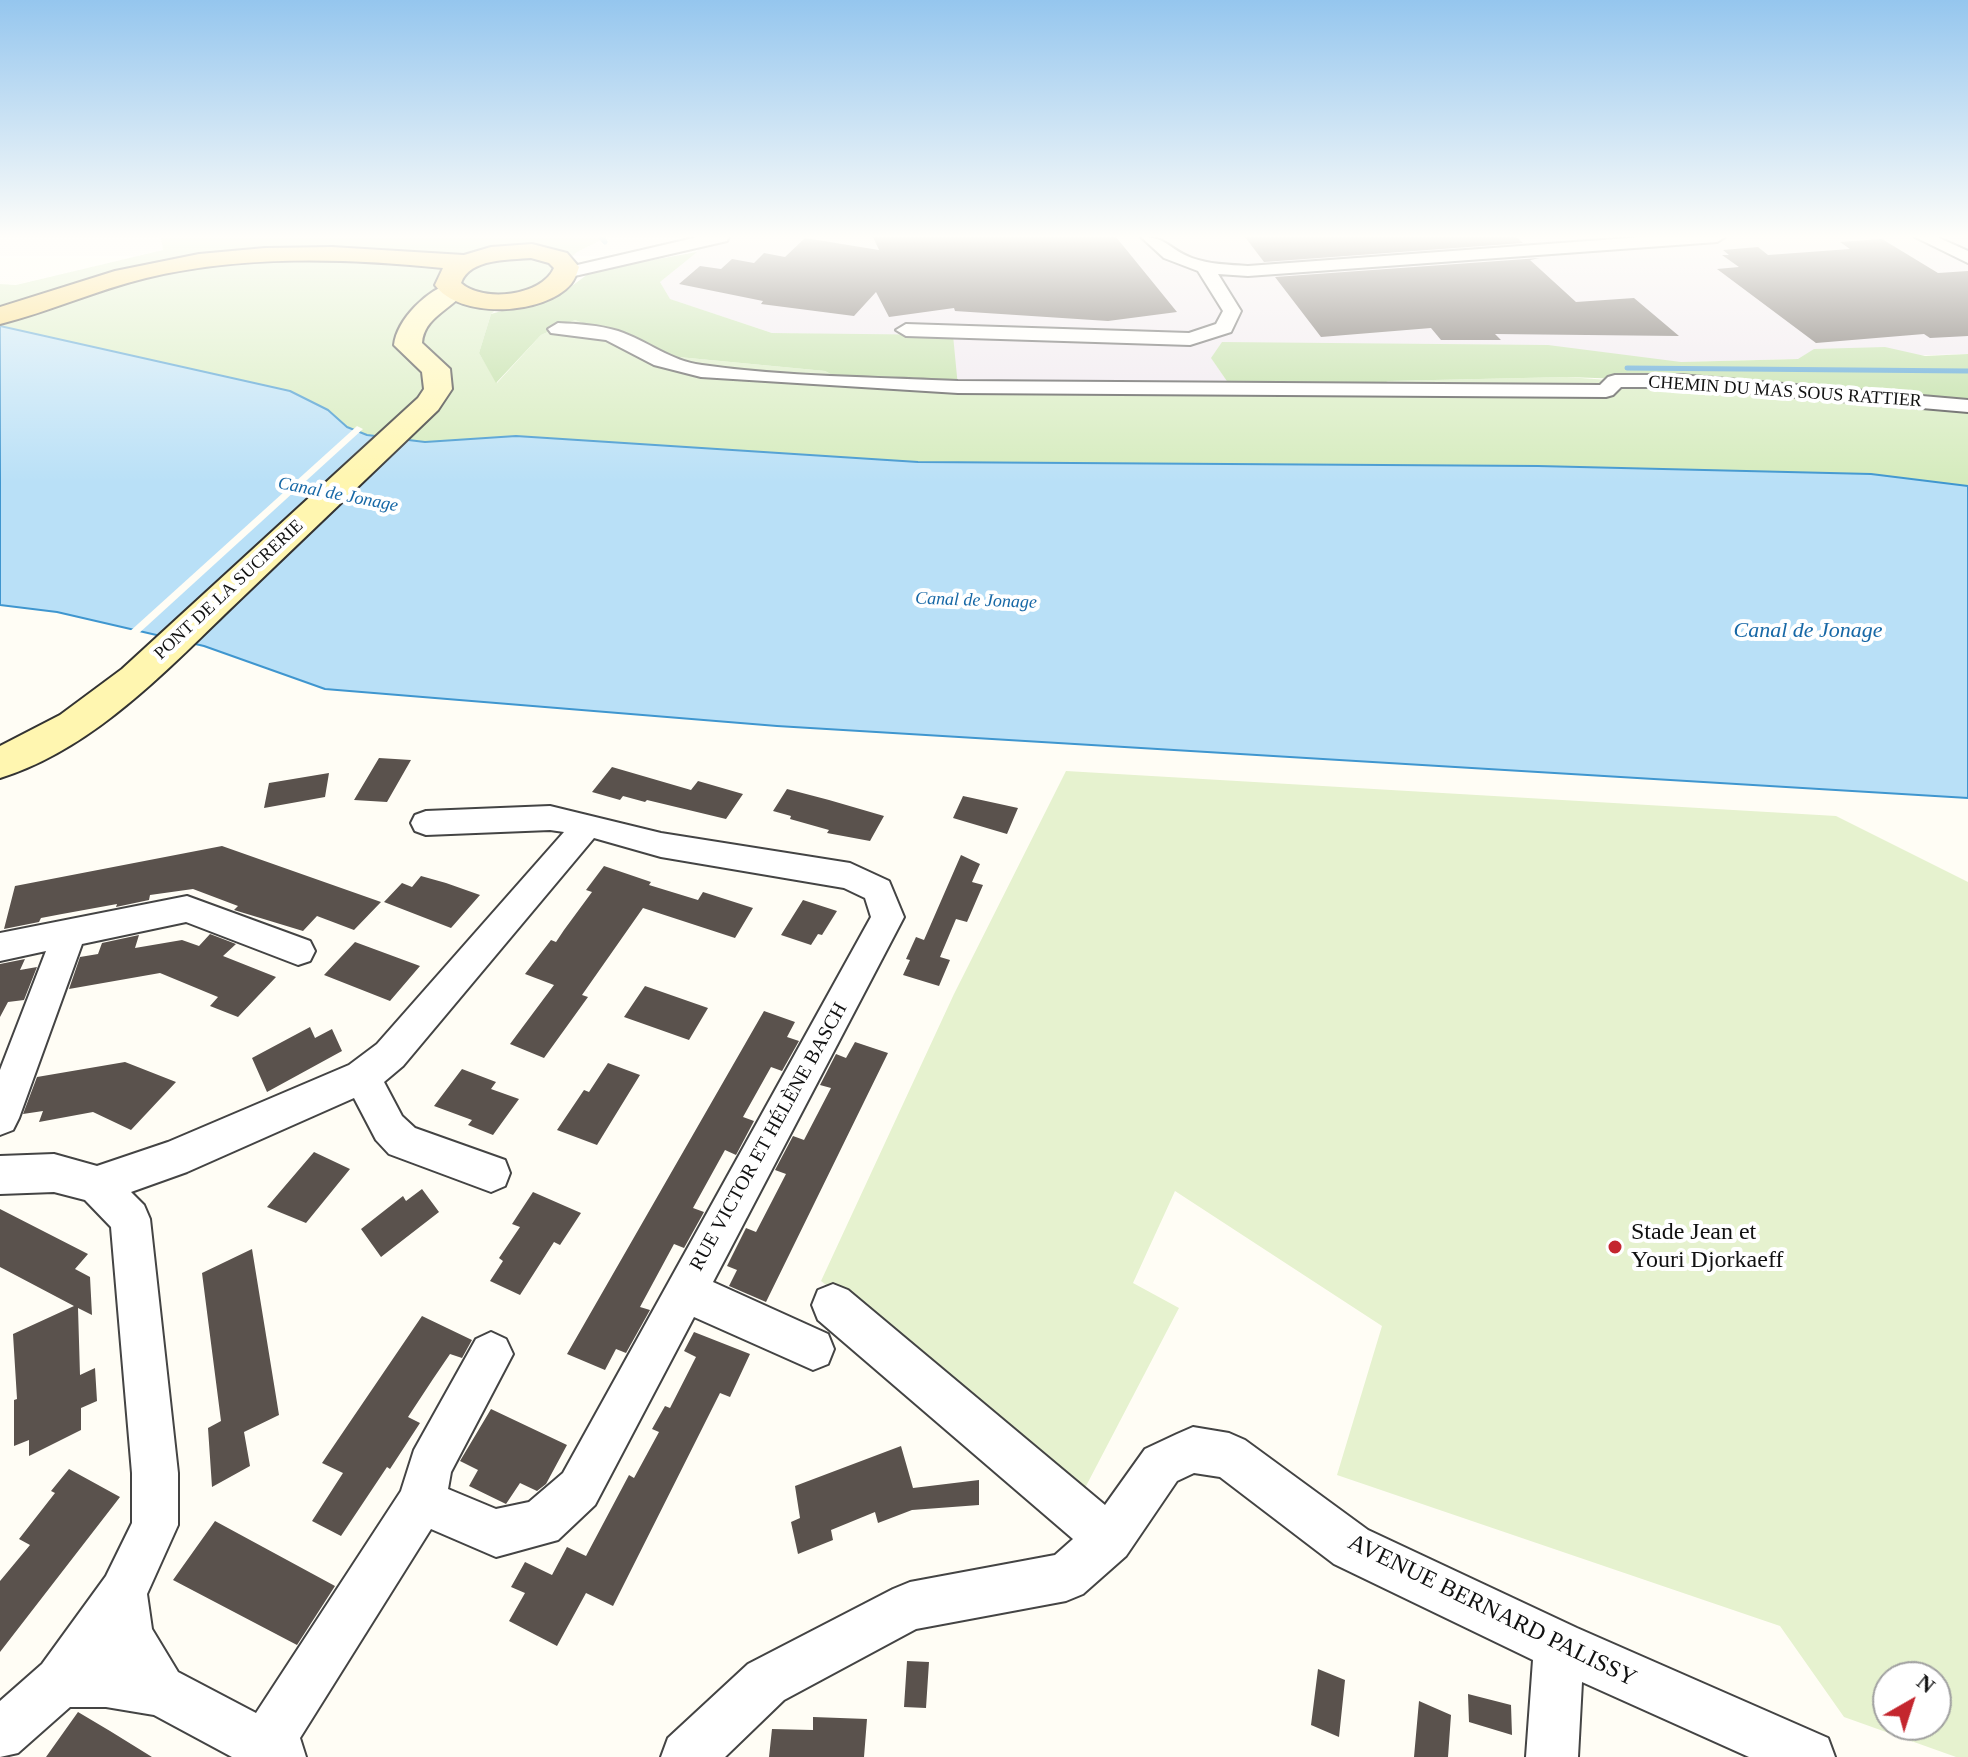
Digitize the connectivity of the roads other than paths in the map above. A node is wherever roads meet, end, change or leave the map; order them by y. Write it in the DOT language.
graph roads {
  1 [pos="420,319"];
  2 [pos="435,319"];
  3 [pos="1228,319"];
  4 [pos="411,329"];
  5 [pos="558,329"];
  6 [pos="906,330"];
  7 [pos="1968,406"];
  8 [pos="0,763"];
  9 [pos="426,823"];
  10 [pos="588,825"];
  11 [pos="70,932"];
  12 [pos="0,947"];
  13 [pos="298,951"];
  14 [pos="362,1077"];
  15 [pos="0,1118"];
  16 [pos="491,1173"];
  17 [pos="0,1175"];
  18 [pos="97,1185"];
  19 [pos="685,1291"];
  20 [pos="833,1305"];
  21 [pos="813,1349"];
  22 [pos="491,1354"];
  23 [pos="422,1501"];
  24 [pos="1109,1539"];
  25 [pos="123,1593"];
  26 [pos="1559,1646"];
  27 [pos="60,1682"];
  28 [pos="160,1690"];
  29 [pos="0,1735"];
  30 [pos="269,1753"];
  31 [pos="687,1757"];
  32 [pos="1552,1757"];
  33 [pos="1809,1757"];
  1 -- 4 [label="street"];
  2 -- 4 [label="street"];
  3 -- 6 [label="street"];
  4 -- 8 [label="street, PONT DE LA SUCRERIE"];
  5 -- 7 [label="street, CHEMIN DU MAS SOUS RATTIER"];
  9 -- 10 [label="street, RUE VICTOR ET HÉLÈNE BASCH"];
  10 -- 14 [label="street"];
  10 -- 19 [label="street, RUE VICTOR ET HÉLÈNE BASCH"];
  11 -- 12 [label="street"];
  11 -- 13 [label="street"];
  11 -- 15 [label="street"];
  14 -- 16 [label="street"];
  14 -- 18 [label="street"];
  17 -- 18 [label="street"];
  18 -- 25 [label="street"];
  19 -- 21 [label="street"];
  19 -- 23 [label="street, RUE VICTOR ET HÉLÈNE BASCH"];
  20 -- 24 [label="street"];
  22 -- 23 [label="street"];
  23 -- 30 [label="street"];
  24 -- 26 [label="street, AVENUE BERNARD PALISSY"];
  24 -- 31 [label="street, AVENUE BERNARD PALISSY"];
  25 -- 27 [label="street"];
  25 -- 28 [label="street"];
  26 -- 32 [label="street"];
  26 -- 33 [label="street, AVENUE BERNARD PALISSY"];
  27 -- 28 [label="street"];
  27 -- 29 [label="street"];
  28 -- 30 [label="street"];
}
